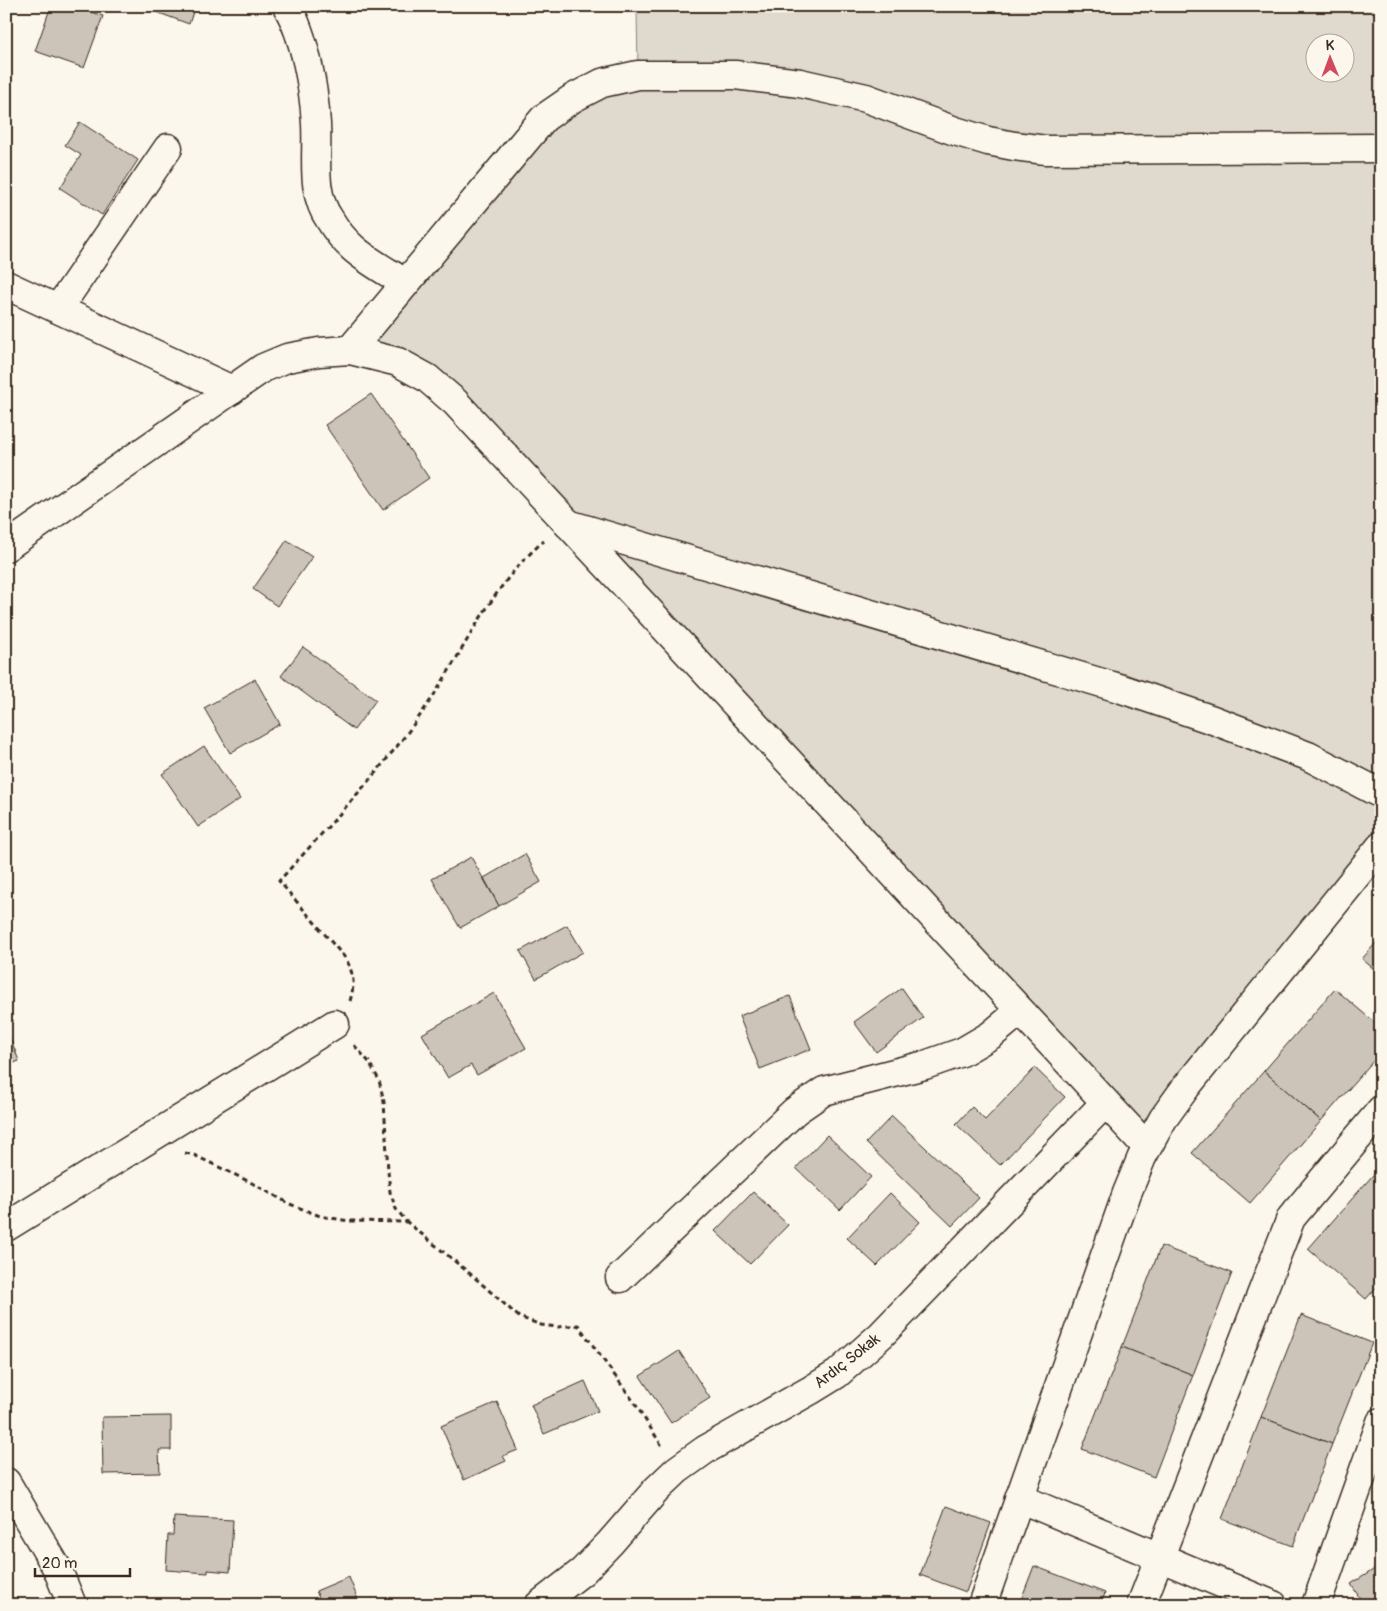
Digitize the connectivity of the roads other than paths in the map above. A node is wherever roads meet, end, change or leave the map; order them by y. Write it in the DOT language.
graph roads {
  1 [pos="287,6"];
  2 [pos="168,148"];
  3 [pos="1381,148"];
  4 [pos="405,283"];
  5 [pos="6,285"];
  6 [pos="58,309"];
  7 [pos="350,350"];
  8 [pos="232,390"];
  9 [pos="566,523"];
  10 [pos="6,547"];
  11 [pos="1381,794"];
  12 [pos="1381,846"];
  13 [pos="1020,1011"];
  14 [pos="335,1024"];
  15 [pos="1105,1103"];
  16 [pos="1381,1110"];
  17 [pos="1147,1147"];
  18 [pos="6,1227"];
  19 [pos="620,1278"];
  20 [pos="1381,1422"];
  21 [pos="6,1482"];
  22 [pos="1019,1498"];
  23 [pos="1160,1557"];
  24 [pos="72,1605"];
  25 [pos="540,1605"];
  26 [pos="982,1605"];
  27 [pos="1141,1605"];
  28 [pos="1274,1605"];
  29 [pos="1316,1605"];
  1 -- 4 [label="street"];
  2 -- 6 [label="street"];
  3 -- 4 [label="street"];
  4 -- 7 [label="street"];
  5 -- 6 [label="street"];
  6 -- 8 [label="street"];
  7 -- 8 [label="street"];
  7 -- 9 [label="street"];
  8 -- 10 [label="street"];
  9 -- 11 [label="street"];
  9 -- 13 [label="street"];
  12 -- 17 [label="street"];
  13 -- 15 [label="street"];
  13 -- 19 [label="street"];
  14 -- 18 [label="street"];
  15 -- 17 [label="street"];
  15 -- 25 [label="street, Ardıç Sokak"];
  16 -- 23 [label="street"];
  17 -- 22 [label="street"];
  20 -- 29 [label="street"];
  21 -- 24 [label="street"];
  22 -- 23 [label="street"];
  22 -- 26 [label="street"];
  23 -- 27 [label="street"];
  23 -- 28 [label="street"];
}
